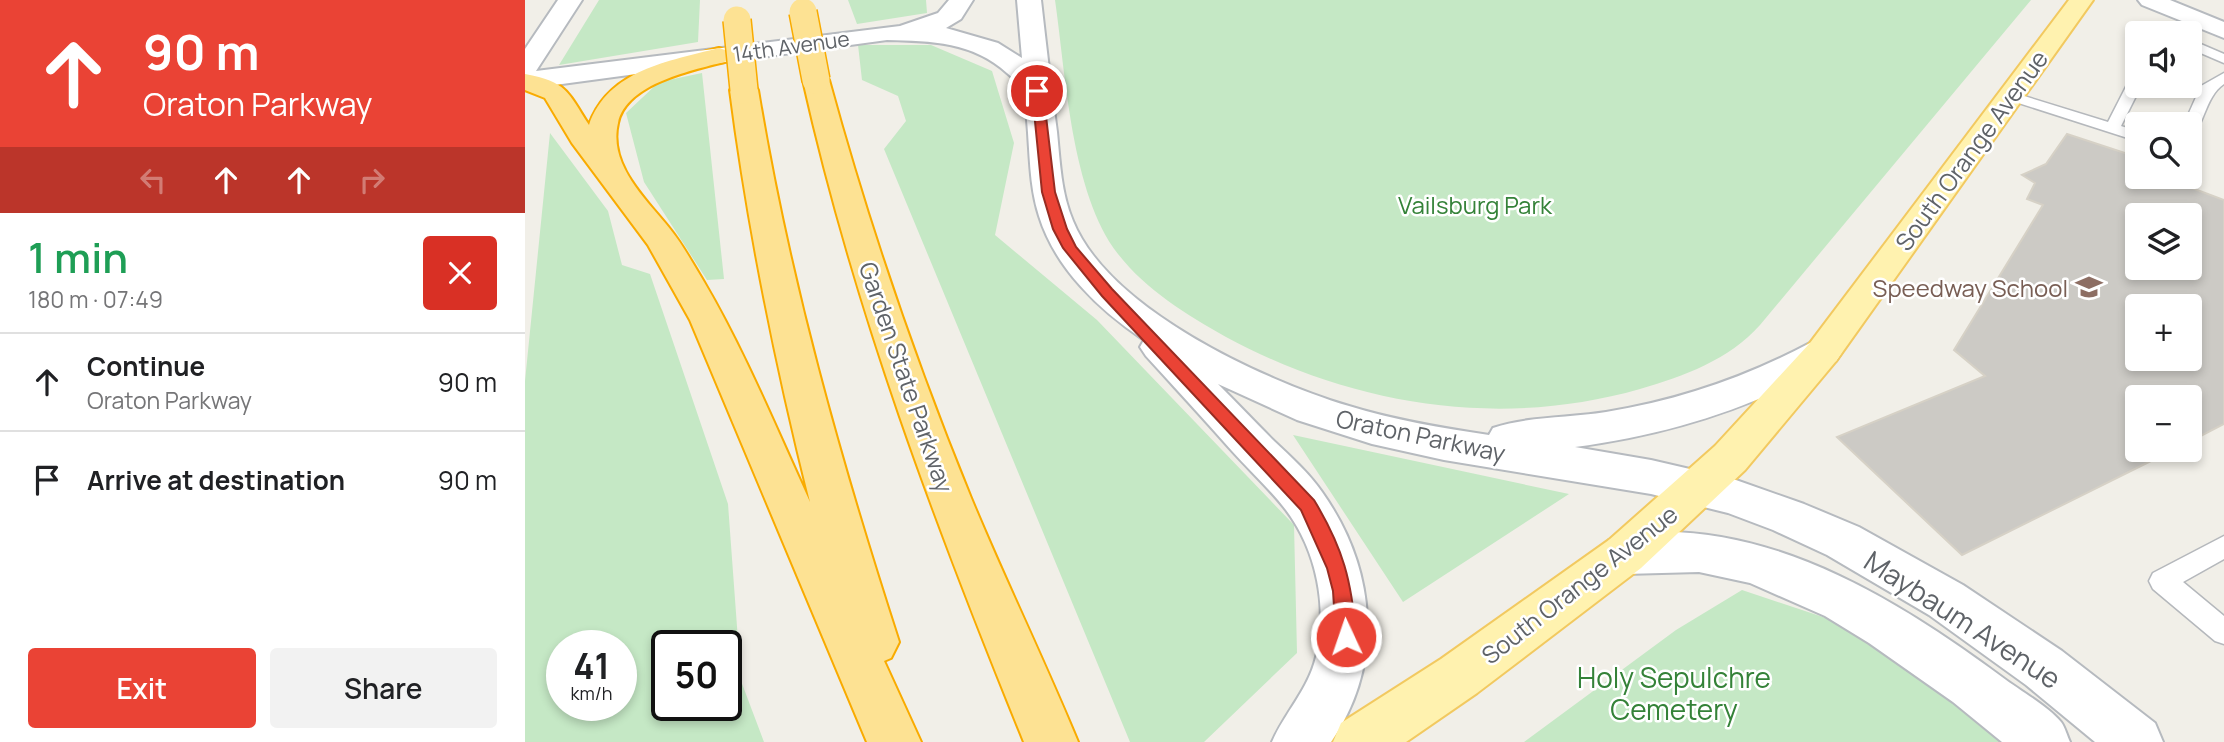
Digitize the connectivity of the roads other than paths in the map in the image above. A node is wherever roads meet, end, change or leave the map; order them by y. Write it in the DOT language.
graph roads {
  1 [pos="570,0"];
  2 [pos="961,0"];
  3 [pos="1029,0"];
  4 [pos="2081,0"];
  5 [pos="2150,0"];
  6 [pos="802,6"];
  7 [pos="737,10"];
  8 [pos="2224,31"];
  9 [pos="887,33"];
  10 [pos="2202,49"];
  11 [pos="719,56"];
  12 [pos="2224,60"];
  13 [pos="525,69"];
  14 [pos="2224,78"];
  15 [pos="525,81"];
  16 [pos="1037,91"];
  17 [pos="2011,96"];
  18 [pos="2128,98"];
  19 [pos="2197,112"];
  20 [pos="2112,129"];
  21 [pos="2125,133"];
  22 [pos="610,172"];
  23 [pos="1107,292"];
  24 [pos="1823,352"];
  25 [pos="1443,443"];
  26 [pos="1699,487"];
  27 [pos="2224,547"];
  28 [pos="1625,554"];
  29 [pos="2224,632"];
  30 [pos="894,742"];
  31 [pos="906,742"];
  32 [pos="1051,742"];
  33 [pos="1299,742"];
  34 [pos="1360,742"];
  35 [pos="2043,742"];
  36 [pos="2136,742"];
  1 -- 13 [label="main road"];
  2 -- 9 [label="main road"];
  3 -- 16 [label="main road, Oraton Parkway"];
  4 -- 17 [label="main road, South Orange Avenue"];
  5 -- 8 [label="main road"];
  6 -- 32 [label="highway, Garden State Parkway, bridge"];
  7 -- 31 [label="highway, bridge"];
  9 -- 11 [label="main road, 14th Avenue"];
  9 -- 16 [label="main road, 14th Avenue"];
  10 -- 12 [label="lane"];
  11 -- 15 [label="main road, 14th Avenue"];
  11 -- 22 [label="highway"];
  14 -- 19 [label="lane"];
  15 -- 22 [label="highway"];
  16 -- 23 [label="main road, Oraton Parkway"];
  17 -- 20 [label="lane"];
  17 -- 24 [label="main road, South Orange Avenue"];
  18 -- 20 [label="lane"];
  20 -- 21 [label="lane"];
  22 -- 30 [label="highway"];
  23 -- 25 [label="main road, Oraton Parkway"];
  23 -- 33 [label="main road"];
  24 -- 25 [label="main road"];
  24 -- 26 [label="main road, South Orange Avenue"];
  25 -- 26 [label="main road, Oraton Parkway"];
  26 -- 28 [label="main road, South Orange Avenue"];
  26 -- 36 [label="main road, Maybaum Avenue"];
  27 -- 29 [label="lane"];
  28 -- 34 [label="main road, South Orange Avenue"];
  28 -- 35 [label="main road, Maybaum Avenue"];
}
